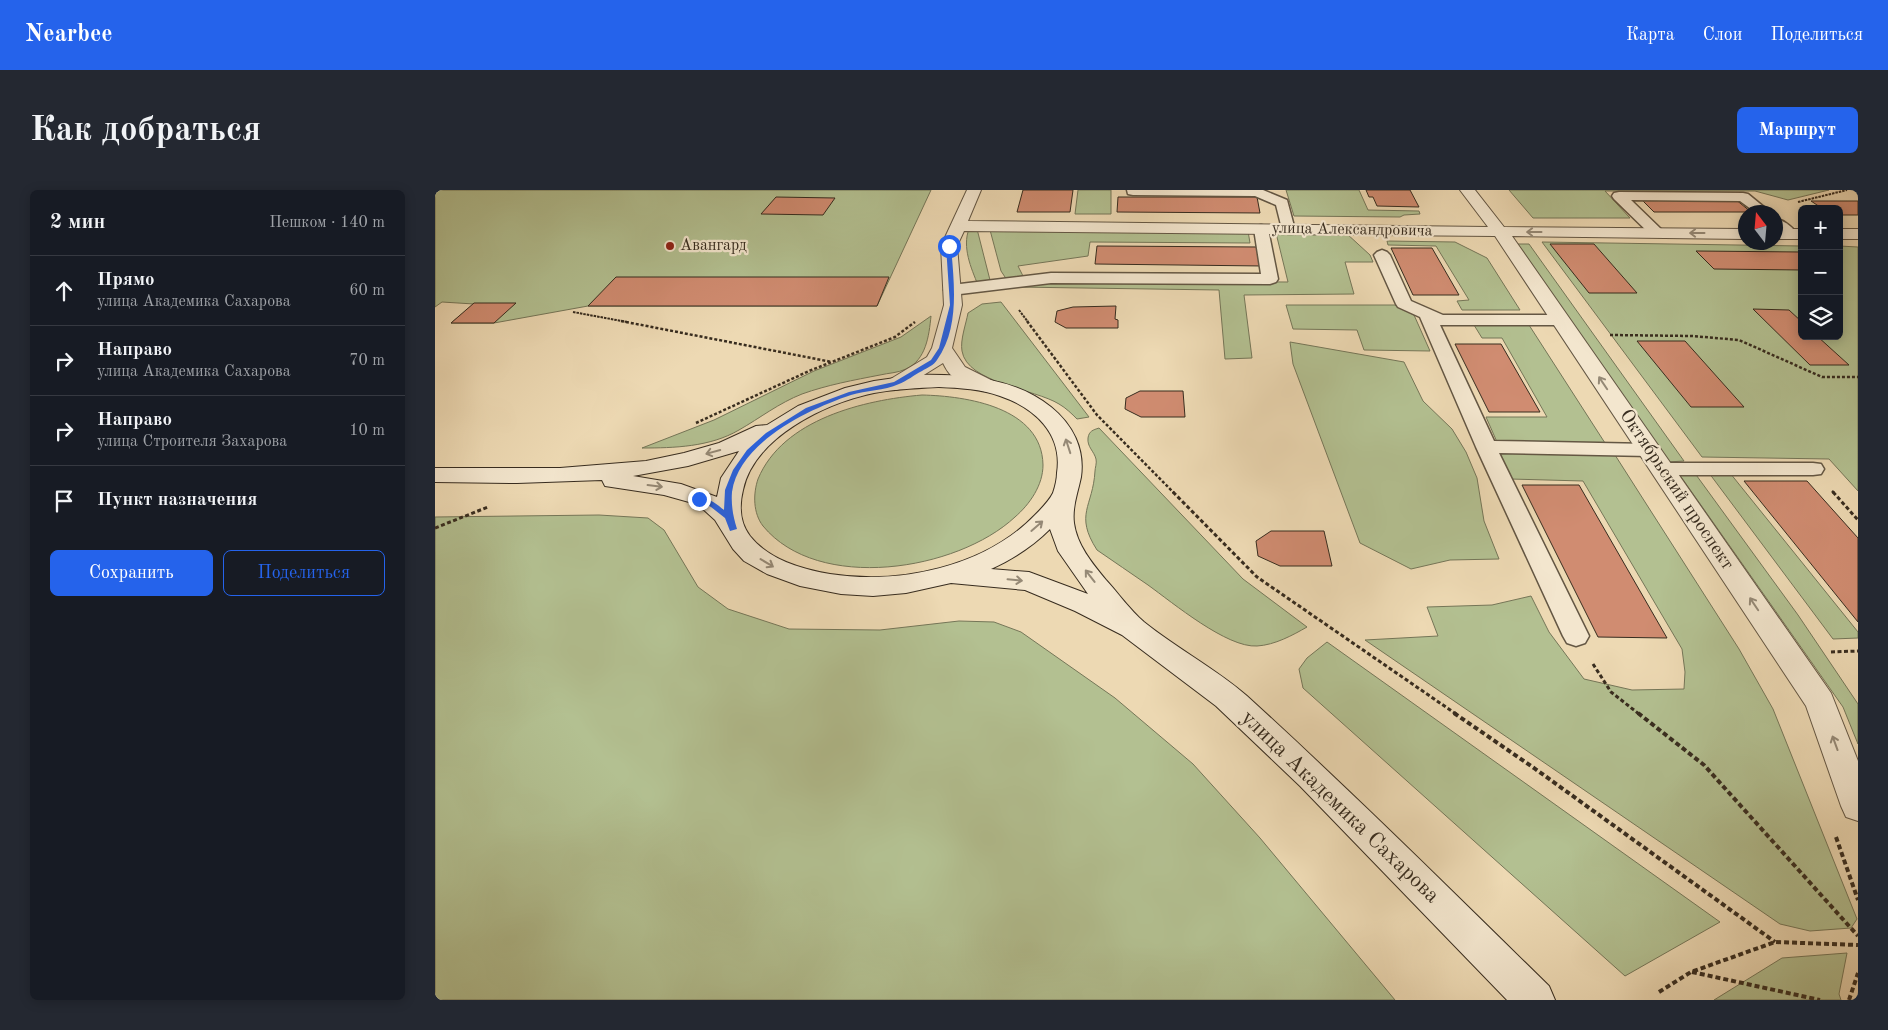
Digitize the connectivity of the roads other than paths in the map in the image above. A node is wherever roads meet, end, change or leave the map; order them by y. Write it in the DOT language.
graph roads {
  1 [pos="974,190"];
  2 [pos="1467,190"];
  3 [pos="1133,191"];
  4 [pos="1754,205"];
  5 [pos="958,226"];
  6 [pos="1261,229"];
  7 [pos="1288,230"];
  8 [pos="1500,232"];
  9 [pos="1657,233"];
  10 [pos="1738,234"];
  11 [pos="1843,234"];
  12 [pos="1858,234"];
  13 [pos="1382,255"];
  14 [pos="952,290"];
  15 [pos="1427,314"];
  16 [pos="1560,320"];
  17 [pos="942,348"];
  18 [pos="896,384"];
  19 [pos="990,387"];
  20 [pos="790,420"];
  21 [pos="1486,447"];
  22 [pos="1655,459"];
  23 [pos="1813,469"];
  24 [pos="435,475"];
  25 [pos="572,475"];
  26 [pos="1065,493"];
  27 [pos="733,529"];
  28 [pos="949,574"];
  29 [pos="1132,628"];
  30 [pos="1575,636"];
  31 [pos="1858,806"];
  32 [pos="1535,1000"];
  1 -- 5 [label="street, улица Академика Сахарова"];
  2 -- 8 [label="street, Октябрьский проспект"];
  3 -- 7 [label="lane"];
  4 -- 9 [label="lane"];
  5 -- 6 [label="street, улица Александровича"];
  5 -- 14 [label="street, улица Академика Сахарова"];
  6 -- 7 [label="street, улица Александровича"];
  6 -- 14 [label="lane"];
  7 -- 8 [label="street, улица Александровича"];
  9 -- 8 [label="street, улица Александровича, one-way"];
  8 -- 16 [label="street, Октябрьский проспект"];
  10 -- 9 [label="street, улица Александровича, one-way"];
  11 -- 12 [label="street"];
  13 -- 15 [label="lane"];
  14 -- 17 [label="street, улица Академика Сахарова"];
  15 -- 16 [label="lane"];
  15 -- 21 [label="lane"];
  22 -- 16 [label="street, Октябрьский проспект, one-way"];
  17 -- 18 [label="street, улица Академика Сахарова"];
  17 -- 19 [label="street, улица Академика Сахарова"];
  18 -- 19 [label="street, улица Академика Сахарова"];
  18 -- 20 [label="street, улица Академика Сахарова"];
  26 -- 19 [label="street, улица Академика Сахарова, one-way"];
  20 -- 25 [label="street, one-way"];
  20 -- 27 [label="street, улица Академика Сахарова"];
  21 -- 22 [label="lane"];
  21 -- 30 [label="lane"];
  22 -- 23 [label="lane"];
  31 -- 22 [label="street, Октябрьский проспект, one-way"];
  24 -- 25 [label="street"];
  25 -- 27 [label="street, one-way"];
  28 -- 26 [label="street, улица Академика Сахарова, one-way"];
  29 -- 26 [label="street, улица Академика Сахарова, one-way"];
  27 -- 28 [label="street, улица Академика Сахарова, one-way"];
  28 -- 29 [label="street, улица Академика Сахарова, one-way"];
  29 -- 32 [label="street, улица Академика Сахарова"];
}
